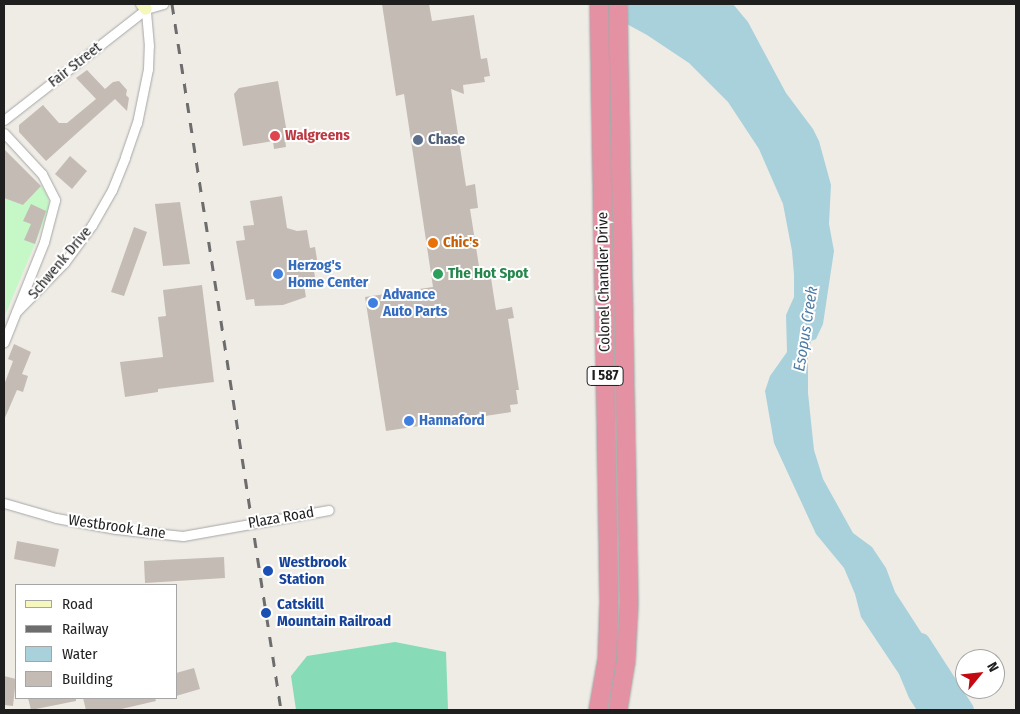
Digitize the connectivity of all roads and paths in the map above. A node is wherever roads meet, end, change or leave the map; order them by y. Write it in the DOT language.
graph roads {
  1 [pos="163,4"];
  2 [pos="599,4"];
  3 [pos="618,4"];
  4 [pos="145,6"];
  5 [pos="4,120"];
  6 [pos="4,133"];
  7 [pos="16,312"];
  8 [pos="4,342"];
  9 [pos="4,503"];
  10 [pos="329,510"];
  11 [pos="232,527"];
  12 [pos="598,710"];
  13 [pos="618,710"];
  1 -- 4 [label="street"];
  2 -- 12 [label="highway, Colonel Chandler Drive / I 587"];
  3 -- 13 [label="highway, Colonel Chandler Drive / I 587"];
  4 -- 5 [label="street, Fair Street"];
  4 -- 7 [label="street, Schwenk Drive"];
  6 -- 7 [label="street"];
  7 -- 8 [label="street"];
  9 -- 11 [label="street, Westbrook Lane"];
  10 -- 11 [label="street, Plaza Road"];
}
